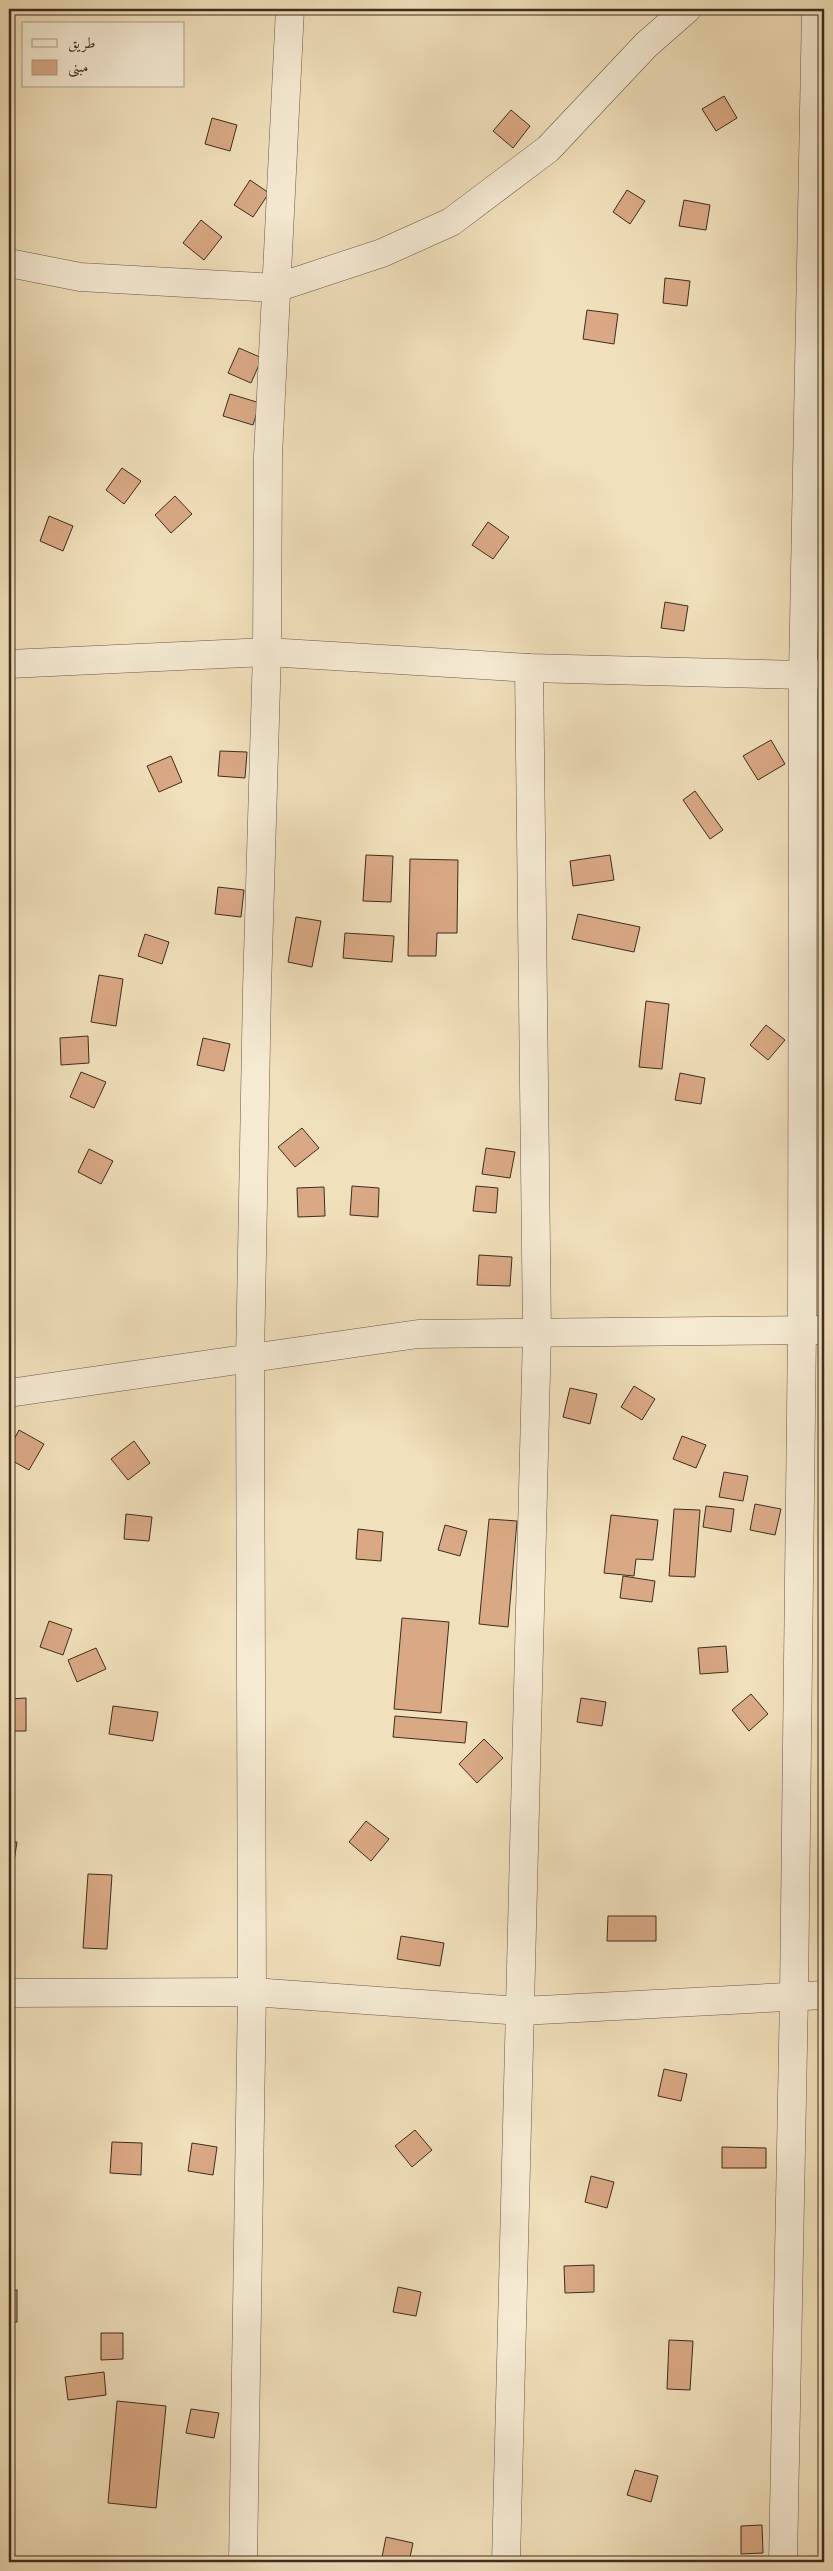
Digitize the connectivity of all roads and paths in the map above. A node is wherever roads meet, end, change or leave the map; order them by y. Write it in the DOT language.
graph roads {
  1 [pos="290,9"];
  2 [pos="687,9"];
  3 [pos="816,9"];
  4 [pos="9,263"];
  5 [pos="276,288"];
  6 [pos="267,652"];
  7 [pos="9,664"];
  8 [pos="529,668"];
  9 [pos="814,674"];
  10 [pos="813,1330"];
  11 [pos="537,1333"];
  12 [pos="250,1360"];
  13 [pos="9,1393"];
  14 [pos="252,1992"];
  15 [pos="9,1993"];
  16 [pos="794,1995"];
  17 [pos="824,1995"];
  18 [pos="521,2011"];
  19 [pos="243,2562"];
  20 [pos="506,2562"];
  21 [pos="783,2562"];
  1 -- 5 [label="street"];
  2 -- 5 [label="street"];
  3 -- 9 [label="street"];
  4 -- 5 [label="street"];
  5 -- 6 [label="street"];
  6 -- 7 [label="street"];
  6 -- 8 [label="street"];
  6 -- 12 [label="street"];
  8 -- 9 [label="street"];
  8 -- 11 [label="street"];
  9 -- 10 [label="street"];
  10 -- 11 [label="street"];
  10 -- 16 [label="street"];
  11 -- 12 [label="street"];
  11 -- 18 [label="street"];
  12 -- 13 [label="street"];
  12 -- 14 [label="street"];
  14 -- 15 [label="street"];
  14 -- 18 [label="street"];
  14 -- 19 [label="street"];
  16 -- 17 [label="street"];
  16 -- 18 [label="street"];
  16 -- 21 [label="street"];
  18 -- 20 [label="street"];
}
